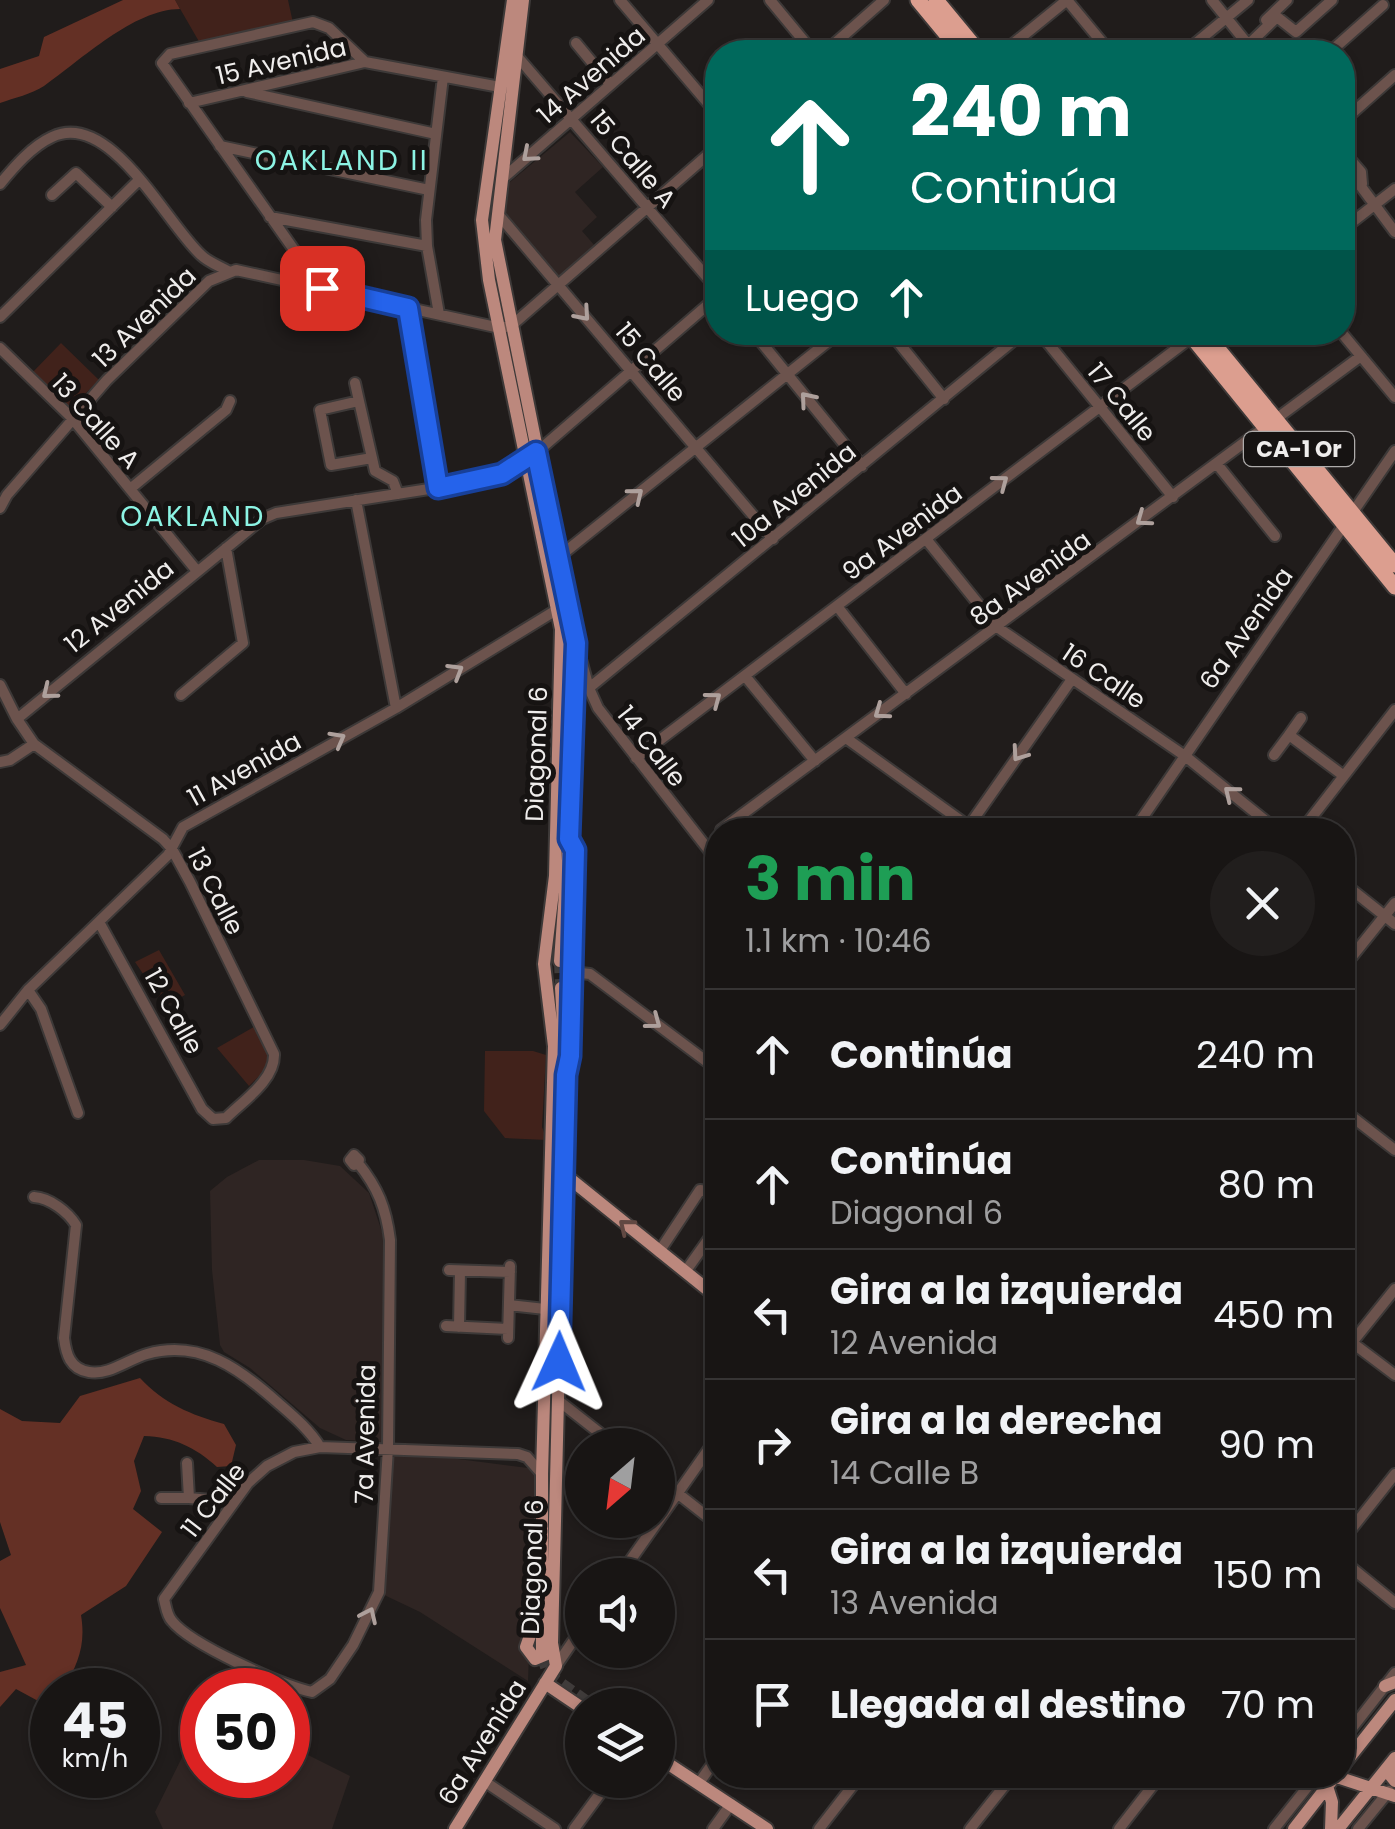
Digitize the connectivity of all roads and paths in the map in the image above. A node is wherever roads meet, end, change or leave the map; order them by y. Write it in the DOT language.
graph roads {
  1 [pos="620,0"];
  2 [pos="708,0"];
  3 [pos="770,0"];
  4 [pos="884,0"];
  5 [pos="918,0"];
  6 [pos="936,0"];
  7 [pos="1067,0"];
  8 [pos="1212,0"];
  9 [pos="1248,0"];
  10 [pos="1287,0"];
  11 [pos="1332,0"];
  12 [pos="522,2"];
  13 [pos="1383,5"];
  14 [pos="1227,19"];
  15 [pos="803,40"];
  16 [pos="839,40"];
  17 [pos="951,40"];
  18 [pos="968,40"];
  19 [pos="1018,40"];
  20 [pos="1100,40"];
  21 [pos="1200,40"];
  22 [pos="1244,40"];
  23 [pos="1254,40"];
  24 [pos="1255,40"];
  25 [pos="1344,40"];
  26 [pos="576,44"];
  27 [pos="658,44"];
  28 [pos="516,56"];
  29 [pos="365,62"];
  30 [pos="1395,75"];
  31 [pos="443,77"];
  32 [pos="610,84"];
  33 [pos="500,88"];
  34 [pos="240,91"];
  35 [pos="705,100"];
  36 [pos="189,103"];
  37 [pos="1355,109"];
  38 [pos="572,117"];
  39 [pos="436,134"];
  40 [pos="219,146"];
  41 [pos="705,158"];
  42 [pos="1355,165"];
  43 [pos="1355,176"];
  44 [pos="140,180"];
  45 [pos="501,180"];
  46 [pos="0,184"];
  47 [pos="1362,184"];
  48 [pos="1395,189"];
  49 [pos="429,190"];
  50 [pos="52,195"];
  51 [pos="1376,203"];
  52 [pos="112,207"];
  53 [pos="649,208"];
  54 [pos="497,213"];
  55 [pos="270,217"];
  56 [pos="1355,220"];
  57 [pos="1395,232"];
  58 [pos="426,246"];
  59 [pos="202,257"];
  60 [pos="228,271"];
  61 [pos="705,277"];
  62 [pos="209,281"];
  63 [pos="558,285"];
  64 [pos="322,288"];
  65 [pos="705,304"];
  66 [pos="408,308"];
  67 [pos="439,314"];
  68 [pos="0,317"];
  69 [pos="506,327"];
  70 [pos="763,345"];
  71 [pos="824,345"];
  72 [pos="901,345"];
  73 [pos="1008,345"];
  74 [pos="1050,345"];
  75 [pos="1181,345"];
  76 [pos="1204,345"];
  77 [pos="1352,345"];
  78 [pos="0,348"];
  79 [pos="1361,356"];
  80 [pos="632,369"];
  81 [pos="787,374"];
  82 [pos="355,383"];
  83 [pos="1395,397"];
  84 [pos="944,398"];
  85 [pos="230,401"];
  86 [pos="359,402"];
  87 [pos="1101,406"];
  88 [pos="72,418"];
  89 [pos="1271,424"];
  90 [pos="696,447"];
  91 [pos="1395,452"];
  92 [pos="532,456"];
  93 [pos="372,458"];
  94 [pos="1218,464"];
  95 [pos="862,466"];
  96 [pos="438,488"];
  97 [pos="130,489"];
  98 [pos="398,494"];
  99 [pos="1173,496"];
  100 [pos="356,500"];
  101 [pos="0,508"];
  102 [pos="1348,520"];
  103 [pos="1275,536"];
  104 [pos="773,538"];
  105 [pos="926,539"];
  106 [pos="226,548"];
  107 [pos="560,556"];
  108 [pos="1395,565"];
  109 [pos="197,571"];
  110 [pos="1395,586"];
  111 [pos="837,606"];
  112 [pos="558,609"];
  113 [pos="996,627"];
  114 [pos="576,643"];
  115 [pos="745,676"];
  116 [pos="1072,679"];
  117 [pos="0,685"];
  118 [pos="588,688"];
  119 [pos="906,694"];
  120 [pos="182,695"];
  121 [pos="396,708"];
  122 [pos="1395,710"];
  123 [pos="1300,718"];
  124 [pos="16,720"];
  125 [pos="1289,735"];
  126 [pos="846,738"];
  127 [pos="34,744"];
  128 [pos="1274,755"];
  129 [pos="1185,756"];
  130 [pos="636,758"];
  131 [pos="815,761"];
  132 [pos="0,762"];
  133 [pos="1339,772"];
  134 [pos="737,818"];
  135 [pos="954,818"];
  136 [pos="977,818"];
  137 [pos="1142,818"];
  138 [pos="1263,818"];
  139 [pos="1310,818"];
  140 [pos="569,839"];
  141 [pos="703,844"];
  142 [pos="705,846"];
  143 [pos="172,848"];
  144 [pos="554,890"];
  145 [pos="1355,892"];
  146 [pos="1395,903"];
  147 [pos="1385,916"];
  148 [pos="100,922"];
  149 [pos="1395,924"];
  150 [pos="1355,953"];
  151 [pos="560,961"];
  152 [pos="568,981"];
  153 [pos="28,990"];
  154 [pos="0,1025"];
  155 [pos="705,1060"];
  156 [pos="78,1113"];
  157 [pos="1355,1119"];
  158 [pos="213,1120"];
  159 [pos="1395,1150"];
  160 [pos="358,1163"];
  161 [pos="564,1174"];
  162 [pos="705,1191"];
  163 [pos="34,1197"];
  164 [pos="591,1197"];
  165 [pos="562,1207"];
  166 [pos="548,1228"];
  167 [pos="705,1244"];
  168 [pos="659,1252"];
  169 [pos="685,1272"];
  170 [pos="705,1288"];
  171 [pos="1395,1289"];
  172 [pos="509,1306"];
  173 [pos="545,1308"];
  174 [pos="446,1326"];
  175 [pos="458,1327"];
  176 [pos="1355,1332"];
  177 [pos="1355,1344"];
  178 [pos="1395,1375"];
  179 [pos="559,1402"];
  180 [pos="592,1428"];
  181 [pos="320,1446"];
  182 [pos="388,1448"];
  183 [pos="705,1454"];
  184 [pos="187,1463"];
  185 [pos="542,1474"];
  186 [pos="1395,1474"];
  187 [pos="677,1494"];
  188 [pos="161,1498"];
  189 [pos="189,1498"];
  190 [pos="232,1502"];
  191 [pos="705,1515"];
  192 [pos="541,1517"];
  193 [pos="1355,1525"];
  194 [pos="632,1558"];
  195 [pos="1355,1571"];
  196 [pos="1395,1603"];
  197 [pos="552,1643"];
  198 [pos="210,1648"];
  199 [pos="565,1653"];
  200 [pos="542,1656"];
  201 [pos="556,1666"];
  202 [pos="1395,1673"];
  203 [pos="545,1683"];
  204 [pos="1390,1684"];
  205 [pos="565,1697"];
  206 [pos="1395,1700"];
  207 [pos="1355,1726"];
  208 [pos="1355,1747"];
  209 [pos="1393,1760"];
  210 [pos="675,1767"];
  211 [pos="705,1774"];
  212 [pos="484,1781"];
  213 [pos="1355,1782"];
  214 [pos="698,1783"];
  215 [pos="1373,1786"];
  216 [pos="705,1787"];
  217 [pos="1394,1787"];
  218 [pos="706,1788"];
  219 [pos="852,1788"];
  220 [pos="1003,1788"];
  221 [pos="1151,1788"];
  222 [pos="1317,1788"];
  223 [pos="1322,1788"];
  224 [pos="1331,1788"];
  225 [pos="597,1798"];
  226 [pos="731,1804"];
  227 [pos="455,1829"];
  228 [pos="555,1829"];
  229 [pos="574,1829"];
  230 [pos="713,1829"];
  231 [pos="767,1829"];
  232 [pos="819,1829"];
  233 [pos="970,1829"];
  234 [pos="1119,1829"];
  235 [pos="1274,1829"];
  236 [pos="1294,1829"];
  237 [pos="1334,1829"];
  238 [pos="1358,1829"];
  1 -- 27 [label="street"];
  2 -- 27 [label="street, 14 Avenida"];
  3 -- 15 [label="street"];
  4 -- 16 [label="street"];
  5 -- 17 [label="highway"];
  6 -- 18 [label="highway"];
  7 -- 19 [label="street"];
  7 -- 20 [label="street"];
  8 -- 14 [label="street"];
  9 -- 14 [label="street"];
  10 -- 23 [label="street"];
  11 -- 24 [label="street"];
  12 -- 28 [label="main road, Diagonal 6"];
  12 -- 33 [label="main road, Diagonal 6"];
  13 -- 25 [label="street"];
  14 -- 21 [label="street"];
  14 -- 22 [label="street"];
  26 -- 32 [label="street"];
  27 -- 32 [label="street, 14 Avenida"];
  27 -- 35 [label="street"];
  28 -- 38 [label="street, 15 Calle A"];
  28 -- 45 [label="main road, Diagonal 6"];
  29 -- 31 [label="street, 15 Avenida"];
  29 -- 34 [label="street, 15 Avenida"];
  29 -- 36 [label="street"];
  30 -- 37 [label="street"];
  31 -- 33 [label="street, 15 Avenida"];
  31 -- 39 [label="street"];
  32 -- 38 [label="street, 14 Avenida"];
  33 -- 69 [label="main road, Diagonal 6"];
  34 -- 36 [label="street, 15 Avenida"];
  34 -- 39 [label="street"];
  36 -- 40 [label="street"];
  38 -- 45 [label="street, 14 Avenida, one-way"];
  38 -- 53 [label="street, 15 Calle A"];
  39 -- 49 [label="street"];
  40 -- 49 [label="street"];
  40 -- 55 [label="street"];
  41 -- 53 [label="street"];
  42 -- 47 [label="street"];
  43 -- 47 [label="street"];
  44 -- 46 [label="street"];
  44 -- 52 [label="street"];
  44 -- 59 [label="street"];
  45 -- 54 [label="main road, Diagonal 6"];
  47 -- 51 [label="street"];
  48 -- 51 [label="street"];
  49 -- 58 [label="street"];
  50 -- 52 [label="street"];
  51 -- 56 [label="street"];
  51 -- 57 [label="street"];
  52 -- 68 [label="street"];
  53 -- 61 [label="street, 15 Calle A"];
  53 -- 63 [label="street"];
  54 -- 63 [label="street, 15 Calle"];
  54 -- 69 [label="main road, Diagonal 6"];
  55 -- 58 [label="street"];
  55 -- 64 [label="street"];
  58 -- 67 [label="street"];
  59 -- 60 [label="street"];
  59 -- 62 [label="street"];
  60 -- 62 [label="street, 13 Avenida"];
  60 -- 64 [label="street, 13 Avenida"];
  62 -- 88 [label="street, 13 Avenida"];
  63 -- 69 [label="street"];
  63 -- 80 [label="street, 15 Calle, one-way"];
  64 -- 66 [label="street, 13 Avenida"];
  65 -- 80 [label="street, 12 Avenida"];
  66 -- 67 [label="street, 13 Avenida"];
  66 -- 96 [label="street"];
  67 -- 69 [label="street, 13 Avenida"];
  69 -- 92 [label="main road, Diagonal 6"];
  70 -- 81 [label="street"];
  71 -- 81 [label="street"];
  72 -- 84 [label="street"];
  73 -- 84 [label="street, 10a Avenida"];
  74 -- 87 [label="street, 17 Calle"];
  75 -- 87 [label="street, 9a Avenida"];
  76 -- 89 [label="highway, CA-1 Or"];
  77 -- 79 [label="street"];
  78 -- 88 [label="street, 13 Calle A"];
  79 -- 83 [label="street"];
  79 -- 89 [label="street, 8a Avenida"];
  80 -- 90 [label="street, 15 Calle"];
  80 -- 92 [label="street, 12 Avenida"];
  81 -- 90 [label="street"];
  95 -- 81 [label="street, one-way"];
  82 -- 86 [label="street"];
  84 -- 95 [label="street, 10a Avenida"];
  85 -- 97 [label="street"];
  86 -- 93 [label="street"];
  86 -- 93 [label="street"];
  87 -- 99 [label="street, 17 Calle"];
  105 -- 87 [label="street, 9a Avenida, one-way"];
  88 -- 97 [label="street, 13 Calle A"];
  88 -- 101 [label="street, 13 Avenida"];
  89 -- 94 [label="street, 8a Avenida"];
  89 -- 102 [label="highway, CA-1 Or"];
  90 -- 104 [label="street, 15 Calle"];
  107 -- 90 [label="street, one-way"];
  91 -- 102 [label="street, 6a Avenida"];
  92 -- 96 [label="street, 12 Avenida"];
  92 -- 107 [label="main road, Diagonal 6"];
  92 -- 112 [label="main road, Diagonal 6"];
  93 -- 98 [label="street"];
  94 -- 99 [label="street, 8a Avenida"];
  94 -- 103 [label="street"];
  95 -- 104 [label="street, 10a Avenida"];
  96 -- 98 [label="street, 12 Avenida"];
  97 -- 109 [label="street, 13 Calle A"];
  98 -- 100 [label="street, 12 Avenida"];
  99 -- 113 [label="street, 8a Avenida, one-way"];
  100 -- 106 [label="street, 12 Avenida"];
  100 -- 121 [label="street"];
  102 -- 108 [label="highway, CA-1 Or"];
  102 -- 110 [label="highway, CA-1 Or"];
  102 -- 129 [label="street, 6a Avenida"];
  104 -- 118 [label="street, 10a Avenida"];
  105 -- 111 [label="street, 9a Avenida"];
  105 -- 113 [label="street, 16 Calle"];
  106 -- 109 [label="street, 12 Avenida"];
  106 -- 120 [label="street"];
  107 -- 114 [label="main road, Diagonal 6"];
  109 -- 124 [label="street, 12 Avenida, one-way"];
  111 -- 115 [label="street, 9a Avenida"];
  111 -- 119 [label="street"];
  121 -- 112 [label="street, 11 Avenida, one-way"];
  112 -- 144 [label="main road, Diagonal 6"];
  113 -- 116 [label="street, 16 Calle"];
  113 -- 119 [label="street, 8a Avenida"];
  114 -- 118 [label="street, 14 Calle"];
  114 -- 140 [label="main road, Diagonal 6"];
  130 -- 115 [label="street, 9a Avenida, one-way"];
  115 -- 131 [label="street"];
  116 -- 129 [label="street, 16 Calle"];
  116 -- 136 [label="street, one-way"];
  117 -- 124 [label="street, 13 Calle"];
  118 -- 130 [label="street, 14 Calle"];
  119 -- 126 [label="street, 8a Avenida, one-way"];
  143 -- 121 [label="street, 11 Avenida, one-way"];
  122 -- 133 [label="street"];
  123 -- 125 [label="street"];
  124 -- 127 [label="street, 13 Calle"];
  125 -- 128 [label="street"];
  125 -- 133 [label="street"];
  126 -- 131 [label="street, 8a Avenida"];
  126 -- 135 [label="street"];
  127 -- 132 [label="street"];
  127 -- 143 [label="street, 13 Calle"];
  129 -- 137 [label="street, 6a Avenida"];
  138 -- 129 [label="street, 16 Calle, one-way"];
  130 -- 141 [label="street, 14 Calle"];
  131 -- 134 [label="street, 8a Avenida"];
  133 -- 139 [label="street"];
  140 -- 151 [label="main road, Diagonal 6"];
  140 -- 152 [label="main road, Diagonal 6"];
  141 -- 142 [label="street, 14 Calle"];
  143 -- 148 [label="street, 11 Avenida"];
  143 -- 158 [label="street, 13 Calle"];
  144 -- 152 [label="main road"];
  144 -- 166 [label="main road, Diagonal 6"];
  145 -- 147 [label="street"];
  146 -- 147 [label="street"];
  147 -- 149 [label="street"];
  147 -- 150 [label="street"];
  148 -- 153 [label="street, 11 Avenida"];
  148 -- 158 [label="street, 12 Calle"];
  152 -- 155 [label="street, one-way"];
  152 -- 161 [label="main road, Diagonal 6"];
  153 -- 154 [label="street, 11 Avenida"];
  153 -- 156 [label="street"];
  157 -- 159 [label="street"];
  160 -- 182 [label="street, 7a Avenida"];
  161 -- 164 [label="main road"];
  161 -- 165 [label="main road, Diagonal 6"];
  162 -- 168 [label="street"];
  163 -- 181 [label="street"];
  164 -- 165 [label="main road"];
  168 -- 164 [label="main road, one-way"];
  165 -- 166 [label="main road"];
  165 -- 179 [label="main road, Diagonal 6"];
  166 -- 173 [label="main road, Diagonal 6"];
  167 -- 169 [label="street"];
  168 -- 169 [label="main road"];
  169 -- 170 [label="main road"];
  171 -- 176 [label="street"];
  172 -- 173 [label="street"];
  172 -- 175 [label="street"];
  172 -- 175 [label="street"];
  173 -- 185 [label="main road, Diagonal 6"];
  174 -- 175 [label="street"];
  177 -- 178 [label="street"];
  179 -- 180 [label="street"];
  179 -- 197 [label="main road, Diagonal 6"];
  181 -- 182 [label="street, 11 Calle"];
  181 -- 190 [label="street, 11 Calle"];
  182 -- 185 [label="street, 11 Calle"];
  198 -- 182 [label="street, 7a Avenida, one-way"];
  183 -- 187 [label="street"];
  184 -- 189 [label="street"];
  185 -- 192 [label="main road, Diagonal 6"];
  186 -- 193 [label="street"];
  187 -- 191 [label="street"];
  187 -- 194 [label="street"];
  188 -- 189 [label="street"];
  189 -- 190 [label="street"];
  190 -- 198 [label="street, 11 Calle"];
  192 -- 197 [label="main road"];
  192 -- 200 [label="main road"];
  195 -- 196 [label="street"];
  197 -- 201 [label="main road, Diagonal 6"];
  199 -- 201 [label="street, 6a Avenida"];
  201 -- 203 [label="main road, 6a Avenida"];
  202 -- 204 [label="street"];
  203 -- 205 [label="main road"];
  203 -- 212 [label="main road, 6a Avenida"];
  204 -- 207 [label="street"];
  206 -- 208 [label="main road"];
  209 -- 215 [label="main road"];
  209 -- 217 [label="main road"];
  210 -- 214 [label="main road"];
  211 -- 214 [label="street"];
  212 -- 227 [label="main road, 6a Avenida"];
  212 -- 228 [label="street"];
  213 -- 215 [label="main road"];
  214 -- 216 [label="main road"];
  215 -- 217 [label="main road"];
  215 -- 237 [label="main road"];
  217 -- 238 [label="street"];
  218 -- 226 [label="main road"];
  219 -- 232 [label="street"];
  220 -- 233 [label="street"];
  221 -- 234 [label="street"];
  222 -- 235 [label="street"];
  223 -- 236 [label="main road"];
  224 -- 237 [label="main road"];
  225 -- 229 [label="street"];
  226 -- 230 [label="street"];
  226 -- 231 [label="main road"];
}
